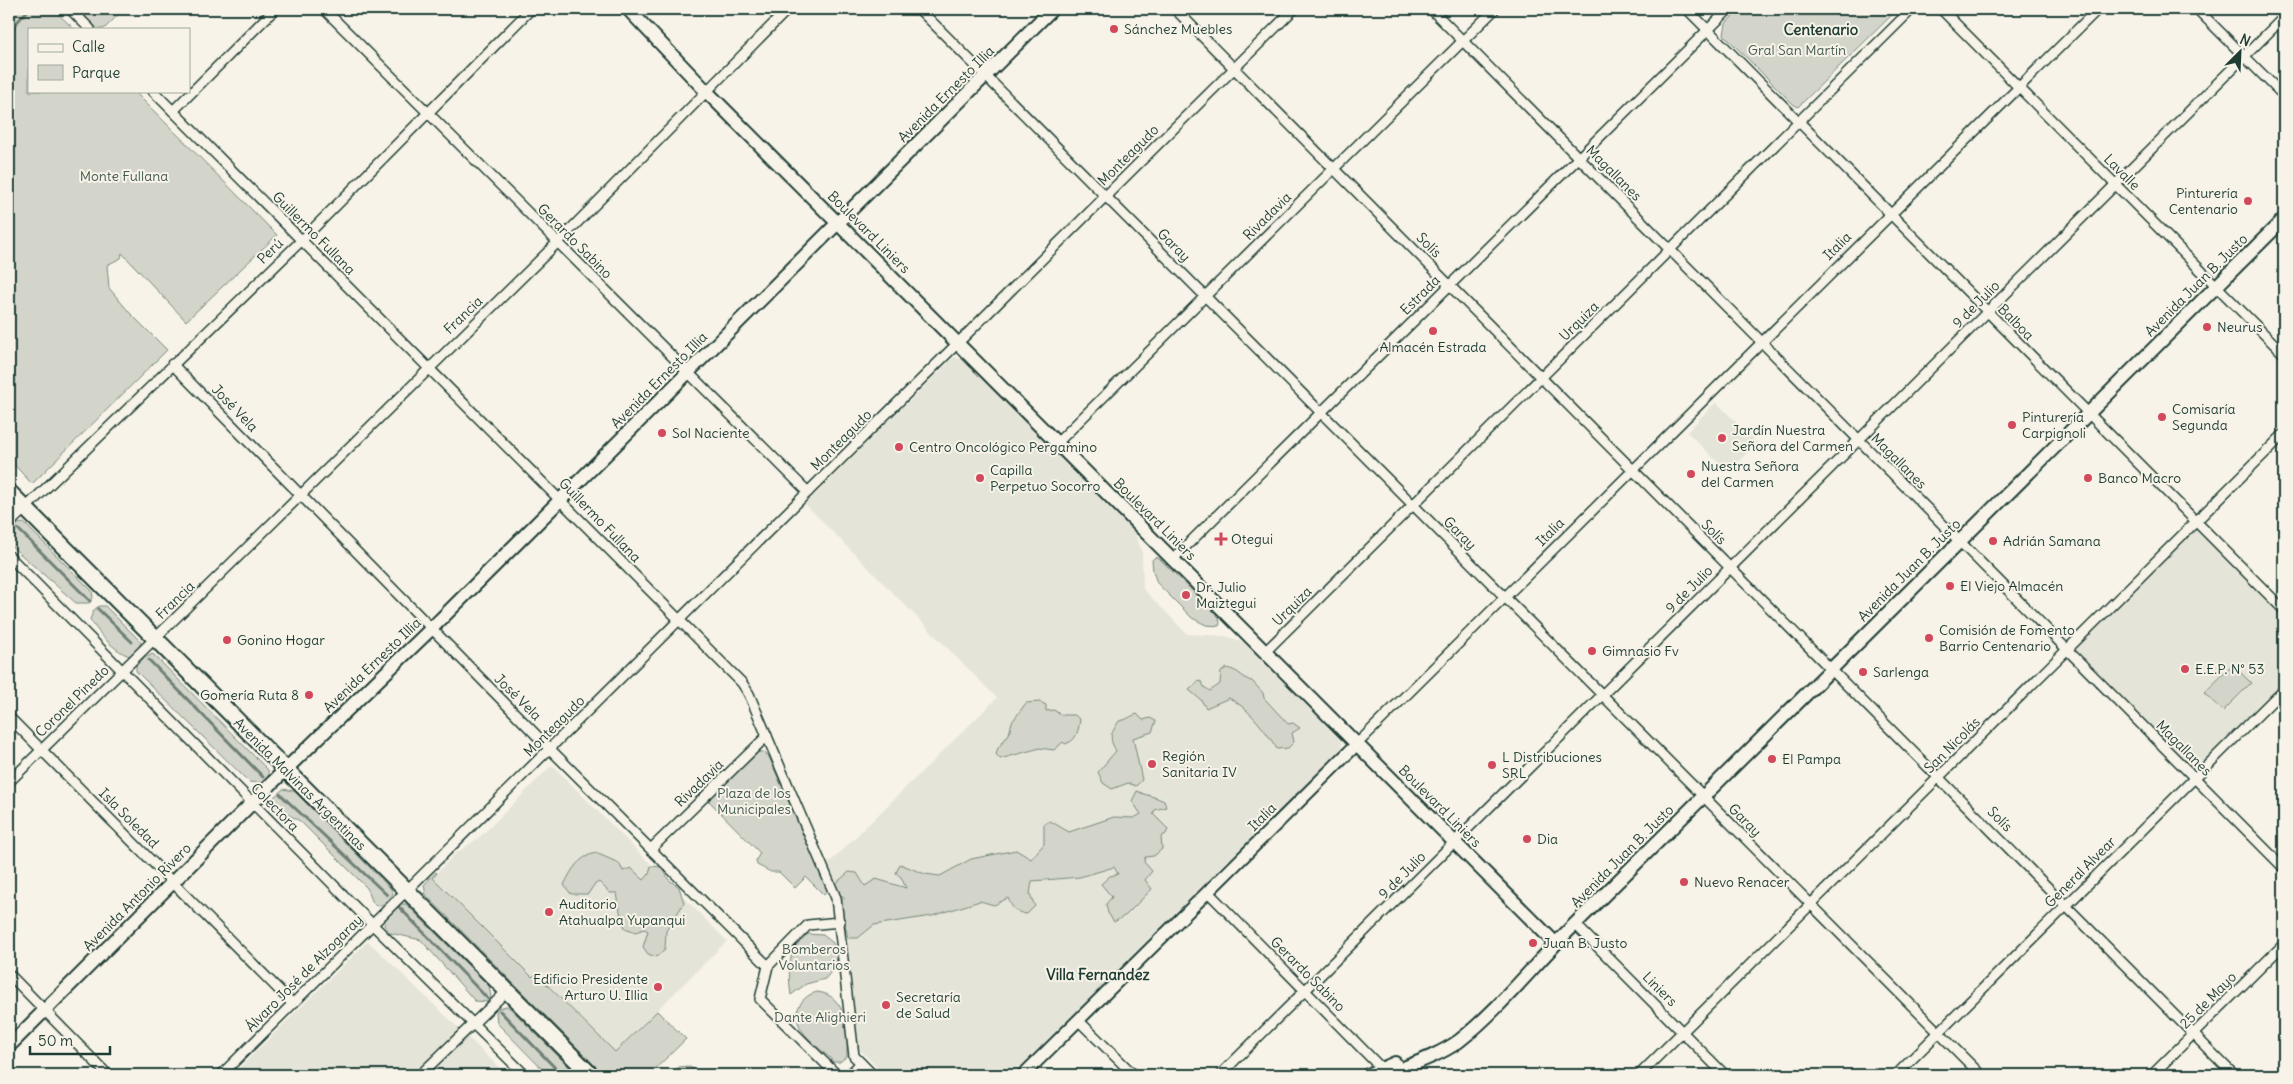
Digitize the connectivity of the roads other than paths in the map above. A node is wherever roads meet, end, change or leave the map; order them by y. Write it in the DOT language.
graph roads {
  1 [pos="70,9"];
  2 [pos="276,9"];
  3 [pos="324,9"];
  4 [pos="531,9"];
  5 [pos="628,9"];
  6 [pos="788,9"];
  7 [pos="919,9"];
  8 [pos="1052,9"];
  9 [pos="1175,9"];
  10 [pos="1294,9"];
  11 [pos="1431,9"];
  12 [pos="1495,9"];
  13 [pos="1687,9"];
  14 [pos="1729,9"];
  15 [pos="1912,9"];
  16 [pos="1941,9"];
  17 [pos="2098,9"];
  18 [pos="2197,9"];
  19 [pos="2284,17"];
  20 [pos="89,28"];
  21 [pos="1708,30"];
  22 [pos="1463,41"];
  23 [pos="2245,57"];
  24 [pos="1234,69"];
  25 [pos="985,75"];
  26 [pos="2018,88"];
  27 [pos="706,91"];
  28 [pos="154,92"];
  29 [pos="2284,96"];
  30 [pos="173,111"];
  31 [pos="428,114"];
  32 [pos="1799,121"];
  33 [pos="1579,157"];
  34 [pos="1334,168"];
  35 [pos="2115,185"];
  36 [pos="1106,196"];
  37 [pos="1890,214"];
  38 [pos="2284,219"];
  39 [pos="839,223"];
  40 [pos="302,240"];
  41 [pos="557,243"];
  42 [pos="1670,249"];
  43 [pos="1450,284"];
  44 [pos="2217,286"];
  45 [pos="1206,297"];
  46 [pos="1987,312"];
  47 [pos="1761,342"];
  48 [pos="958,343"];
  49 [pos="2284,354"];
  50 [pos="172,364"];
  51 [pos="429,368"];
  52 [pos="688,372"];
  53 [pos="1542,378"];
  54 [pos="1321,412"];
  55 [pos="2088,413"];
  56 [pos="2284,434"];
  57 [pos="1859,440"];
  58 [pos="1057,443"];
  59 [pos="1633,470"];
  60 [pos="9,492"];
  61 [pos="808,492"];
  62 [pos="301,496"];
  63 [pos="561,500"];
  64 [pos="1413,505"];
  65 [pos="24,508"];
  66 [pos="2196,522"];
  67 [pos="9,524"];
  68 [pos="1960,541"];
  69 [pos="9,556"];
  70 [pos="1174,559"];
  71 [pos="1730,567"];
  72 [pos="1505,598"];
  73 [pos="2284,610"];
  74 [pos="680,621"];
  75 [pos="432,628"];
  76 [pos="154,639"];
  77 [pos="2067,649"];
  78 [pos="1265,652"];
  79 [pos="1831,668"];
  80 [pos="122,672"];
  81 [pos="2284,689"];
  82 [pos="1601,696"];
  83 [pos="9,717"];
  84 [pos="767,736"];
  85 [pos="1357,744"];
  86 [pos="550,749"];
  87 [pos="41,750"];
  88 [pos="285,770"];
  89 [pos="1939,777"];
  90 [pos="2194,778"];
  91 [pos="9,782"];
  92 [pos="1703,797"];
  93 [pos="252,803"];
  94 [pos="1455,842"];
  95 [pos="651,849"];
  96 [pos="2284,868"];
  97 [pos="174,882"];
  98 [pos="407,892"];
  99 [pos="1208,892"];
  100 [pos="1811,905"];
  101 [pos="2066,906"];
  102 [pos="840,922"];
  103 [pos="1575,924"];
  104 [pos="372,925"];
  105 [pos="1555,943"];
  106 [pos="2284,944"];
  107 [pos="768,966"];
  108 [pos="9,974"];
  109 [pos="1306,990"];
  110 [pos="507,991"];
  111 [pos="292,1003"];
  112 [pos="45,1010"];
  113 [pos="1078,1020"];
  114 [pos="473,1023"];
  115 [pos="1683,1032"];
  116 [pos="1939,1032"];
  117 [pos="2193,1034"];
  118 [pos="9,1046"];
  119 [pos="861,1063"];
  120 [pos="1386,1074"];
  121 [pos="108,1075"];
  122 [pos="221,1075"];
  123 [pos="420,1075"];
  124 [pos="525,1075"];
  125 [pos="591,1075"];
  126 [pos="837,1075"];
  127 [pos="849,1075"];
  128 [pos="873,1075"];
  129 [pos="1023,1075"];
  130 [pos="1134,1075"];
  131 [pos="1220,1075"];
  132 [pos="1368,1075"];
  133 [pos="1639,1075"];
  134 [pos="1725,1075"];
  135 [pos="1896,1075"];
  136 [pos="1981,1075"];
  137 [pos="2152,1075"];
  138 [pos="2234,1075"];
  1 -- 20 [label="street"];
  2 -- 30 [label="street"];
  3 -- 31 [label="street, Gerardo Sabino"];
  4 -- 31 [label="street, Perú"];
  5 -- 27 [label="main road, Boulevard Liniers"];
  6 -- 27 [label="street, Francia"];
  7 -- 25 [label="street, Garay"];
  8 -- 25 [label="main road, Avenida Ernesto Illia"];
  9 -- 24 [label="street, Solís"];
  10 -- 24 [label="street, Monteagudo"];
  11 -- 22 [label="street, Magallanes"];
  12 -- 22 [label="street, Rivadavia"];
  13 -- 21 [label="street, Balboa"];
  14 -- 21 [label="street, Estrada"];
  15 -- 32 [label="street, Urquiza"];
  16 -- 26 [label="street, Lavalle"];
  17 -- 26 [label="street, Italia"];
  18 -- 23 [label="street"];
  19 -- 23 [label="street, 9 de Julio"];
  21 -- 32 [label="street, Balboa"];
  21 -- 33 [label="street, Estrada"];
  22 -- 33 [label="street, Magallanes"];
  22 -- 34 [label="street, Rivadavia"];
  23 -- 29 [label="street"];
  23 -- 35 [label="street, 9 de Julio"];
  24 -- 34 [label="street, Solís"];
  24 -- 36 [label="street, Monteagudo"];
  25 -- 36 [label="street, Garay"];
  25 -- 39 [label="main road, Avenida Ernesto Illia"];
  26 -- 35 [label="street, Lavalle"];
  26 -- 37 [label="street, Italia"];
  27 -- 39 [label="main road, Boulevard Liniers"];
  27 -- 41 [label="street, Francia"];
  28 -- 30 [label="street, Guillermo Fullana"];
  30 -- 40 [label="street, Guillermo Fullana"];
  31 -- 40 [label="street, Perú"];
  31 -- 41 [label="street, Gerardo Sabino"];
  32 -- 37 [label="street, Balboa"];
  32 -- 42 [label="street, Urquiza"];
  33 -- 42 [label="street, Magallanes"];
  33 -- 43 [label="street, Estrada"];
  34 -- 43 [label="street, Solís"];
  34 -- 45 [label="street, Rivadavia"];
  35 -- 44 [label="street, Lavalle"];
  35 -- 46 [label="street, 9 de Julio"];
  36 -- 45 [label="street, Garay"];
  36 -- 48 [label="street, Monteagudo"];
  37 -- 46 [label="street, Balboa"];
  37 -- 47 [label="street, Italia"];
  38 -- 44 [label="main road, Avenida Juan B. Justo"];
  39 -- 48 [label="main road, Boulevard Liniers"];
  39 -- 52 [label="main road, Avenida Ernesto Illia"];
  40 -- 50 [label="street, Perú"];
  40 -- 51 [label="street, Guillermo Fullana"];
  41 -- 51 [label="street, Francia"];
  41 -- 52 [label="street, Gerardo Sabino"];
  42 -- 47 [label="street, Magallanes"];
  42 -- 53 [label="street, Urquiza"];
  43 -- 53 [label="street, Solís"];
  43 -- 54 [label="street, Estrada"];
  44 -- 49 [label="street, Lavalle"];
  44 -- 55 [label="main road, Avenida Juan B. Justo"];
  45 -- 54 [label="street, Garay"];
  45 -- 58 [label="street, Rivadavia"];
  46 -- 55 [label="street, Balboa"];
  46 -- 57 [label="street, 9 de Julio"];
  47 -- 57 [label="street, Magallanes"];
  47 -- 59 [label="street, Italia"];
  48 -- 58 [label="main road, Boulevard Liniers"];
  48 -- 61 [label="street, Monteagudo"];
  50 -- 62 [label="street, José Vela"];
  50 -- 65 [label="street, Perú"];
  51 -- 62 [label="street, Francia"];
  51 -- 63 [label="street, Guillermo Fullana"];
  52 -- 61 [label="street, Gerardo Sabino"];
  52 -- 63 [label="main road, Avenida Ernesto Illia"];
  53 -- 59 [label="street, Solís"];
  53 -- 64 [label="street, Urquiza"];
  54 -- 64 [label="street, Garay"];
  54 -- 70 [label="street, Estrada"];
  55 -- 66 [label="street, Balboa"];
  55 -- 68 [label="main road, Avenida Juan B. Justo"];
  56 -- 66 [label="street, San Nicolás"];
  57 -- 68 [label="street, Magallanes"];
  57 -- 71 [label="street, 9 de Julio"];
  58 -- 70 [label="main road, Boulevard Liniers"];
  59 -- 71 [label="street, Solís"];
  59 -- 72 [label="street, Italia"];
  60 -- 65 [label="main road, Avenida Malvinas Argentinas"];
  61 -- 74 [label="street, Monteagudo"];
  62 -- 75 [label="street, José Vela"];
  62 -- 76 [label="street, Francia"];
  63 -- 74 [label="street, Guillermo Fullana"];
  63 -- 75 [label="main road, Avenida Ernesto Illia"];
  64 -- 72 [label="street, Garay"];
  64 -- 78 [label="street, Urquiza"];
  65 -- 67 [label="street, Perú"];
  65 -- 76 [label="main road, Avenida Malvinas Argentinas"];
  66 -- 73 [label="street, Balboa"];
  66 -- 77 [label="street, San Nicolás"];
  68 -- 77 [label="street, Magallanes"];
  68 -- 79 [label="main road, Avenida Juan B. Justo"];
  69 -- 80 [label="street, Colectora"];
  70 -- 78 [label="main road, Boulevard Liniers"];
  71 -- 79 [label="street, Solís"];
  71 -- 82 [label="street, 9 de Julio"];
  72 -- 82 [label="street, Garay"];
  72 -- 85 [label="street, Italia"];
  74 -- 84 [label="street, Guillermo Fullana"];
  74 -- 86 [label="street, Monteagudo"];
  75 -- 86 [label="street, José Vela"];
  75 -- 88 [label="main road, Avenida Ernesto Illia"];
  76 -- 80 [label="street, Coronel Pinedo"];
  76 -- 88 [label="main road, Avenida Malvinas Argentinas"];
  77 -- 89 [label="street, San Nicolás"];
  77 -- 90 [label="street, Magallanes"];
  78 -- 85 [label="main road, Boulevard Liniers"];
  79 -- 89 [label="street, Solís"];
  79 -- 92 [label="main road, Avenida Juan B. Justo"];
  80 -- 87 [label="street, Coronel Pinedo"];
  80 -- 93 [label="street, Colectora"];
  81 -- 90 [label="street, General Alvear"];
  82 -- 92 [label="street, Garay"];
  82 -- 94 [label="street, 9 de Julio"];
  83 -- 87 [label="street, Isla Soledad"];
  84 -- 95 [label="street, Rivadavia"];
  84 -- 102 [label="street, Guillermo Fullana"];
  85 -- 94 [label="main road, Boulevard Liniers"];
  85 -- 99 [label="street, Italia"];
  86 -- 95 [label="street, José Vela"];
  86 -- 98 [label="street, Monteagudo"];
  87 -- 91 [label="street, Coronel Pinedo"];
  87 -- 97 [label="street, Isla Soledad"];
  88 -- 93 [label="main road, Avenida Antonio Rivero"];
  88 -- 98 [label="main road, Avenida Malvinas Argentinas"];
  89 -- 100 [label="street, San Nicolás"];
  89 -- 101 [label="street, Solís"];
  90 -- 96 [label="street, Magallanes"];
  90 -- 101 [label="street, General Alvear"];
  92 -- 100 [label="street, Garay"];
  92 -- 103 [label="main road, Avenida Juan B. Justo"];
  93 -- 97 [label="main road, Avenida Antonio Rivero"];
  93 -- 104 [label="street, Colectora"];
  94 -- 105 [label="main road, Boulevard Liniers"];
  94 -- 109 [label="street, 9 de Julio"];
  95 -- 107 [label="street, José Vela"];
  97 -- 111 [label="street, Isla Soledad"];
  97 -- 112 [label="main road, Avenida Antonio Rivero"];
  98 -- 104 [label="street, Álvaro José de Alzogaray"];
  98 -- 110 [label="main road, Avenida Malvinas Argentinas"];
  99 -- 109 [label="street, Gerardo Sabino"];
  99 -- 113 [label="street, Italia"];
  100 -- 115 [label="street, San Nicolás"];
  100 -- 116 [label="street, Garay"];
  101 -- 116 [label="street, General Alvear"];
  101 -- 117 [label="street, Solís"];
  102 -- 107 [label="street"];
  102 -- 119 [label="street, Guillermo Fullana"];
  103 -- 105 [label="main road, Avenida Juan B. Justo"];
  103 -- 115 [label="street, Liniers"];
  104 -- 111 [label="street, Álvaro José de Alzogaray"];
  104 -- 114 [label="street, Colectora"];
  105 -- 120 [label="main road, Avenida Juan B. Justo"];
  106 -- 117 [label="street, 25 de Mayo"];
  107 -- 126 [label="street"];
  108 -- 112 [label="street"];
  109 -- 120 [label="street, Gerardo Sabino"];
  109 -- 131 [label="street, 9 de Julio"];
  110 -- 114 [label="street"];
  110 -- 125 [label="main road, Avenida Malvinas Argentinas"];
  111 -- 122 [label="street, Álvaro José de Alzogaray"];
  112 -- 118 [label="main road, Avenida Antonio Rivero"];
  112 -- 121 [label="street"];
  113 -- 129 [label="street, Italia"];
  113 -- 130 [label="street"];
  114 -- 123 [label="street"];
  114 -- 124 [label="street, Colectora"];
  115 -- 133 [label="street, San Nicolás"];
  115 -- 134 [label="street, Liniers"];
  116 -- 135 [label="street, General Alvear"];
  116 -- 136 [label="street, Garay"];
  117 -- 137 [label="street, 25 de Mayo"];
  117 -- 138 [label="street, Solís"];
  119 -- 127 [label="street"];
  119 -- 128 [label="street"];
  120 -- 132 [label="main road, Avenida Juan B. Justo"];
}
